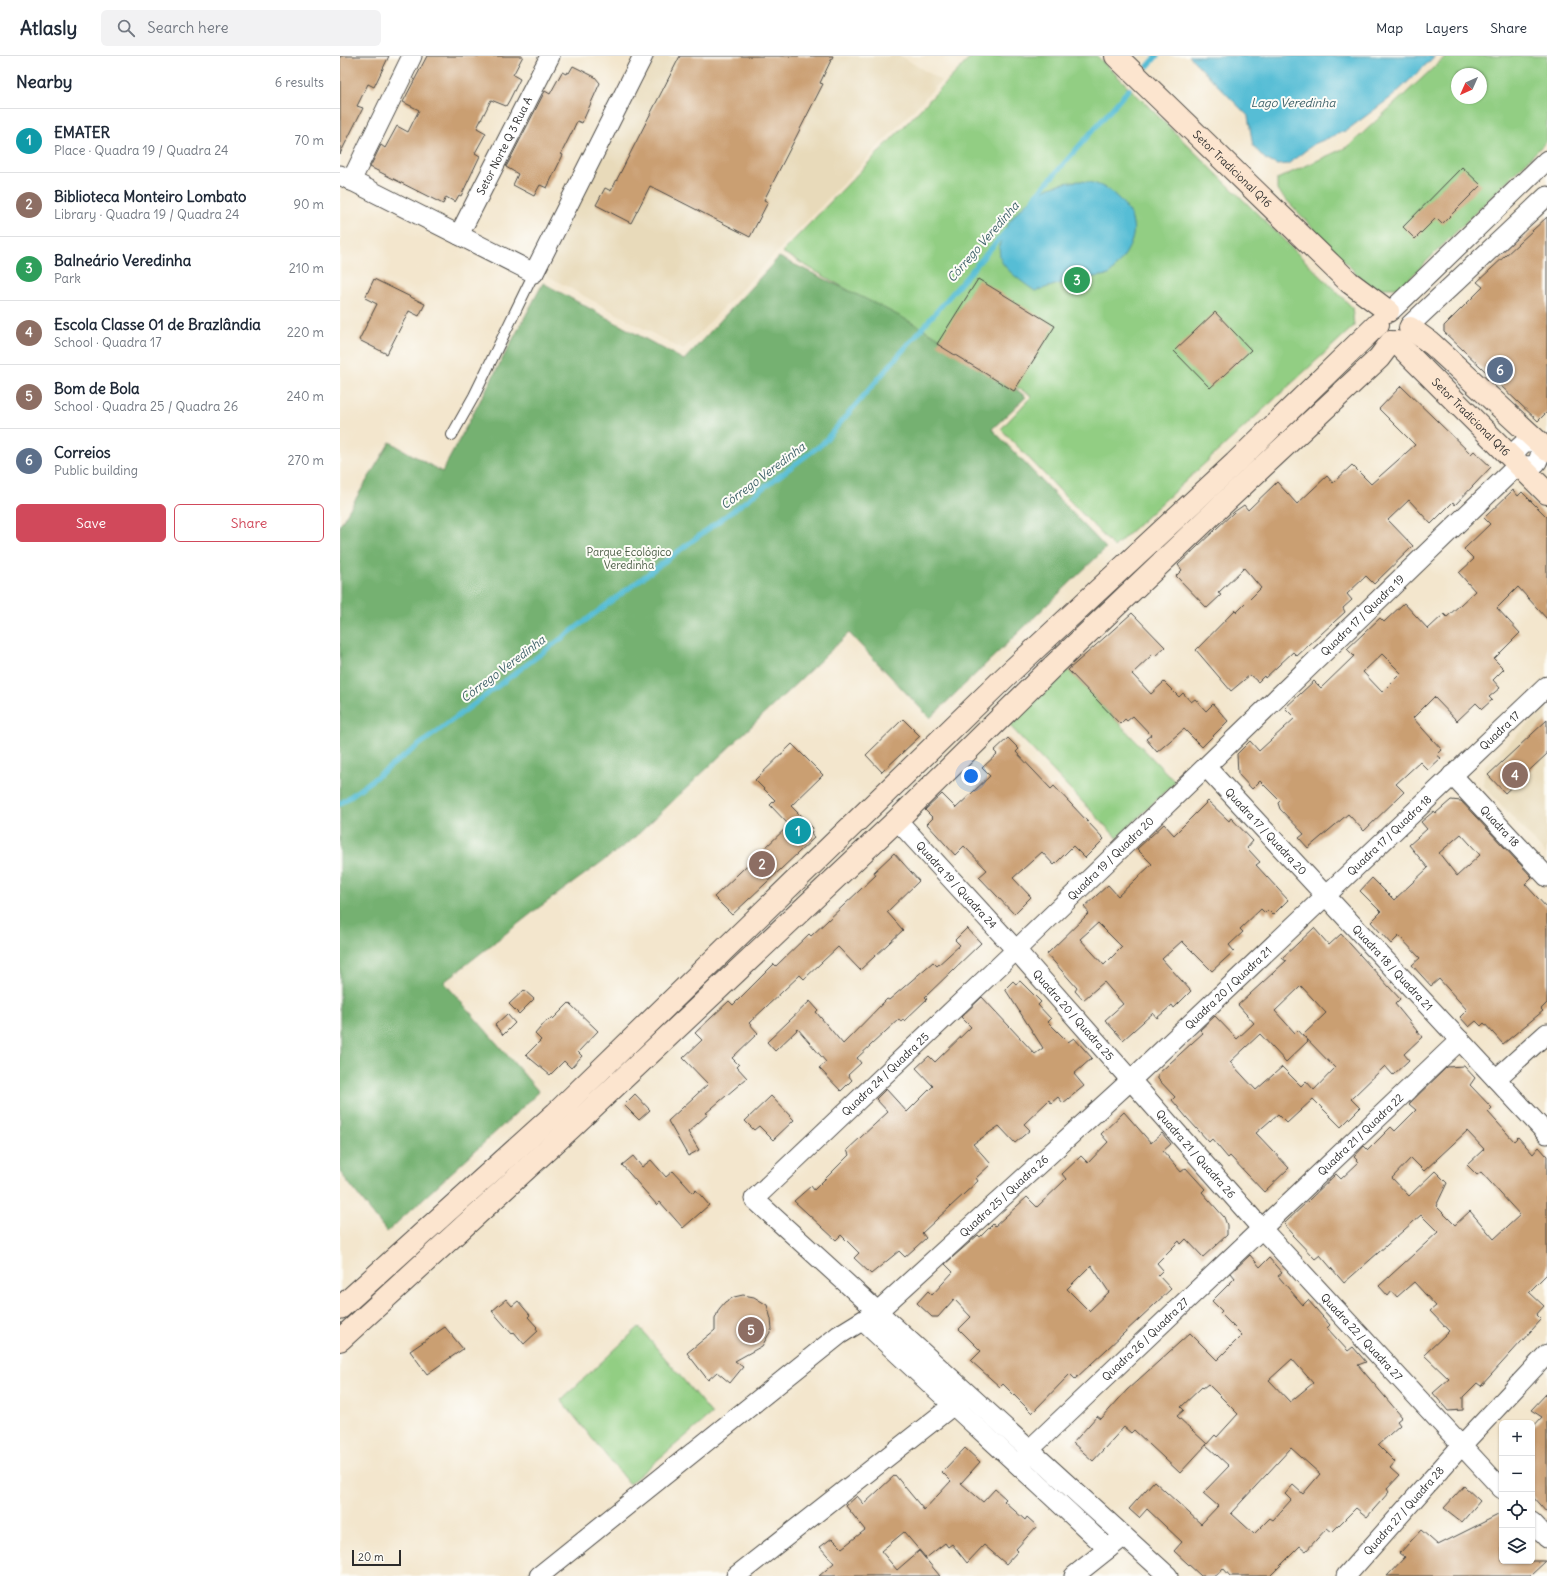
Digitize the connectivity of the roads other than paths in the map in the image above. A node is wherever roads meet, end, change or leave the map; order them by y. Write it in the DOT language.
graph roads {
  1 [pos="412,56"];
  2 [pos="550,56"];
  3 [pos="642,56"];
  4 [pos="1116,56"];
  5 [pos="1547,160"];
  6 [pos="346,178"];
  7 [pos="1522,184"];
  8 [pos="1544,199"];
  9 [pos="459,235"];
  10 [pos="1447,256"];
  11 [pos="534,273"];
  12 [pos="1465,275"];
  13 [pos="1384,316"];
  14 [pos="1402,334"];
  15 [pos="452,435"];
  16 [pos="1545,445"];
  17 [pos="1518,464"];
  18 [pos="1211,485"];
  19 [pos="1547,492"];
  20 [pos="1227,500"];
  21 [pos="1034,651"];
  22 [pos="1051,668"];
  23 [pos="1008,675"];
  24 [pos="1547,686"];
  25 [pos="1025,694"];
  26 [pos="1206,767"];
  27 [pos="1452,775"];
  28 [pos="898,820"];
  29 [pos="1547,877"];
  30 [pos="1325,895"];
  31 [pos="1016,950"];
  32 [pos="1547,1033"];
  33 [pos="1460,1040"];
  34 [pos="1496,1079"];
  35 [pos="1130,1081"];
  36 [pos="564,1120"];
  37 [pos="1547,1134"];
  38 [pos="1261,1228"];
  39 [pos="340,1308"];
  40 [pos="870,1316"];
  41 [pos="340,1340"];
  42 [pos="1547,1354"];
  43 [pos="968,1394"];
  44 [pos="952,1406"];
  45 [pos="1462,1445"];
  46 [pos="1025,1458"];
  47 [pos="1499,1486"];
  48 [pos="1535,1525"];
  49 [pos="1124,1536"];
  50 [pos="1547,1538"];
  51 [pos="1108,1549"];
  52 [pos="539,1576"];
  53 [pos="736,1576"];
  54 [pos="1074,1576"];
  55 [pos="1168,1576"];
  56 [pos="1346,1576"];
  1 -- 6 [label="street"];
  2 -- 9 [label="street, Setor Norte Q 3 Rua A"];
  3 -- 11 [label="street"];
  4 -- 13 [label="street, Setor Tradicional Q16"];
  5 -- 7 [label="street"];
  6 -- 9 [label="street"];
  7 -- 8 [label="street"];
  7 -- 10 [label="street"];
  8 -- 12 [label="street"];
  9 -- 11 [label="street"];
  10 -- 12 [label="street"];
  10 -- 13 [label="street"];
  11 -- 15 [label="lane"];
  12 -- 14 [label="street"];
  13 -- 14 [label="street, Setor Tradicional Q16"];
  13 -- 14 [label="street"];
  13 -- 18 [label="street"];
  14 -- 16 [label="street"];
  14 -- 17 [label="street, Setor Tradicional Q16"];
  14 -- 20 [label="street"];
  16 -- 17 [label="street"];
  17 -- 19 [label="street, Setor Tradicional Q16"];
  17 -- 26 [label="street, Quadra 17 / Quadra 19"];
  18 -- 20 [label="street"];
  18 -- 21 [label="street"];
  20 -- 22 [label="street"];
  21 -- 22 [label="street"];
  21 -- 23 [label="street"];
  22 -- 25 [label="street"];
  23 -- 25 [label="street"];
  23 -- 36 [label="street"];
  24 -- 27 [label="street, Quadra 17"];
  25 -- 28 [label="street"];
  26 -- 30 [label="street, Quadra 17 / Quadra 20"];
  26 -- 31 [label="street, Quadra 19 / Quadra 20"];
  27 -- 29 [label="street, Quadra 18"];
  27 -- 30 [label="street, Quadra 17 / Quadra 18"];
  28 -- 31 [label="street, Quadra 19 / Quadra 24"];
  28 -- 36 [label="street"];
  30 -- 33 [label="street, Quadra 18 / Quadra 21"];
  30 -- 35 [label="street, Quadra 20 / Quadra 21"];
  31 -- 35 [label="street, Quadra 20 / Quadra 25"];
  31 -- 40 [label="street, Quadra 24 / Quadra 25"];
  32 -- 34 [label="street"];
  33 -- 34 [label="street"];
  33 -- 38 [label="street, Quadra 21 / Quadra 22"];
  34 -- 37 [label="street"];
  35 -- 38 [label="street, Quadra 21 / Quadra 26"];
  35 -- 40 [label="street, Quadra 25 / Quadra 26"];
  36 -- 39 [label="street"];
  36 -- 41 [label="street"];
  38 -- 45 [label="street, Quadra 22 / Quadra 27"];
  38 -- 46 [label="street, Quadra 26 / Quadra 27"];
  40 -- 43 [label="street"];
  40 -- 44 [label="street"];
  40 -- 52 [label="street, Quadra 25 / Quadra 26"];
  42 -- 45 [label="street, Quadra 27 / Quadra 28"];
  43 -- 44 [label="street"];
  43 -- 46 [label="street"];
  44 -- 46 [label="street"];
  44 -- 53 [label="street"];
  45 -- 47 [label="street, Quadra 22 / Quadra 27"];
  45 -- 56 [label="street, Quadra 27 / Quadra 28"];
  46 -- 49 [label="street"];
  46 -- 51 [label="street"];
  48 -- 50 [label="street"];
  49 -- 51 [label="street"];
  49 -- 55 [label="street"];
  51 -- 54 [label="street"];
}
